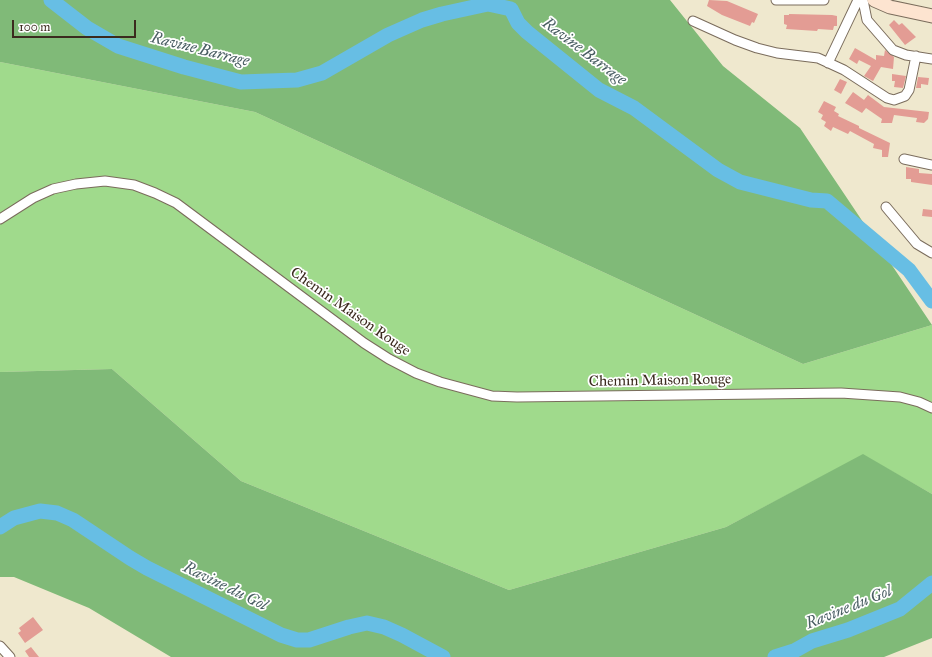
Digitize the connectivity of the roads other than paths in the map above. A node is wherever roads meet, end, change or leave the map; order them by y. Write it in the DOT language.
graph roads {
  1 [pos="776,0"];
  2 [pos="824,0"];
  3 [pos="858,0"];
  4 [pos="863,0"];
  5 [pos="874,0"];
  6 [pos="932,16"];
  7 [pos="693,20"];
  8 [pos="916,56"];
  9 [pos="932,59"];
  10 [pos="828,63"];
  11 [pos="904,159"];
  12 [pos="932,165"];
  13 [pos="886,207"];
  14 [pos="0,219"];
  15 [pos="932,253"];
  16 [pos="932,408"];
  17 [pos="0,646"];
  18 [pos="10,657"];
  1 -- 2 [label="street"];
  3 -- 10 [label="street"];
  4 -- 8 [label="street"];
  5 -- 6 [label="main road"];
  7 -- 10 [label="street"];
  8 -- 9 [label="street"];
  8 -- 10 [label="street"];
  11 -- 12 [label="street"];
  13 -- 15 [label="street"];
  14 -- 16 [label="street, Chemin Maison Rouge"];
  17 -- 18 [label="street"];
}
